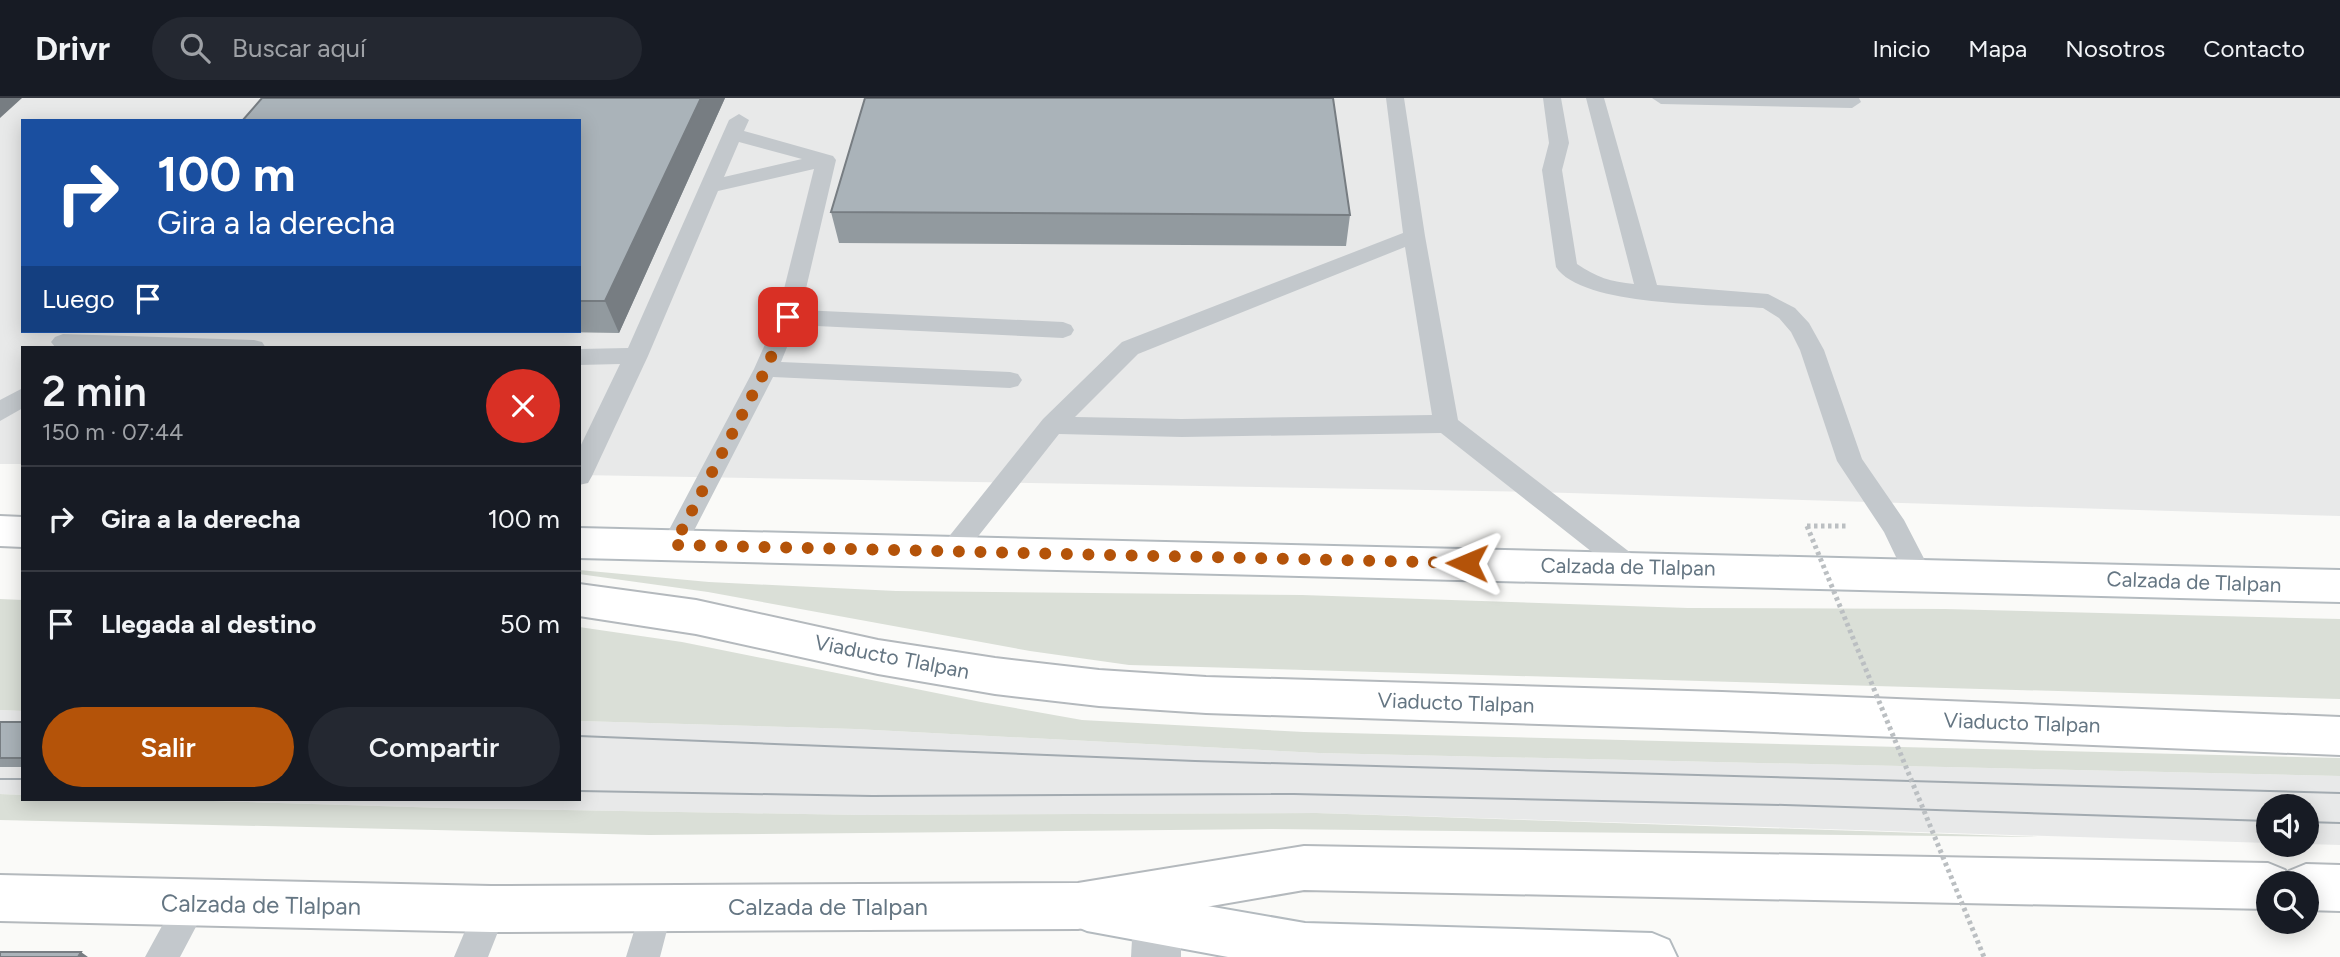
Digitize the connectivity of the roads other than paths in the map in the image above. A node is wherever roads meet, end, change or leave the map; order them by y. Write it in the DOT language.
graph roads {
  1 [pos="1395,98"];
  2 [pos="1552,98"];
  3 [pos="1595,98"];
  4 [pos="1661,98"];
  5 [pos="1852,102"];
  6 [pos="826,160"];
  7 [pos="709,187"];
  8 [pos="1414,236"];
  9 [pos="1647,291"];
  10 [pos="788,317"];
  11 [pos="1063,330"];
  12 [pos="64,340"];
  13 [pos="206,346"];
  14 [pos="636,356"];
  15 [pos="581,357"];
  16 [pos="766,369"];
  17 [pos="1010,380"];
  18 [pos="21,397"];
  19 [pos="0,412"];
  20 [pos="1446,424"];
  21 [pos="1052,425"];
  22 [pos="581,472"];
  23 [pos="0,531"];
  24 [pos="21,531"];
  25 [pos="581,543"];
  26 [pos="674,545"];
  27 [pos="952,551"];
  28 [pos="1630,567"];
  29 [pos="1918,574"];
  30 [pos="2340,586"];
  31 [pos="581,600"];
  32 [pos="2340,736"];
  33 [pos="2256,886"];
  34 [pos="2319,887"];
  35 [pos="2340,888"];
  36 [pos="0,898"];
  37 [pos="192,904"];
  38 [pos="1078,906"];
  39 [pos="657,907"];
  40 [pos="491,909"];
  41 [pos="1156,940"];
  42 [pos="1444,953"];
  43 [pos="162,957"];
  44 [pos="471,957"];
  45 [pos="643,957"];
  46 [pos="1652,957"];
  1 -- 8 [label="lane"];
  2 -- 9 [label="lane"];
  3 -- 9 [label="lane"];
  4 -- 5 [label="lane"];
  6 -- 7 [label="lane"];
  6 -- 7 [label="lane"];
  6 -- 10 [label="lane"];
  7 -- 14 [label="lane"];
  8 -- 20 [label="lane"];
  8 -- 21 [label="lane"];
  9 -- 29 [label="lane"];
  10 -- 11 [label="lane"];
  10 -- 16 [label="lane"];
  12 -- 13 [label="lane"];
  14 -- 15 [label="lane"];
  14 -- 22 [label="lane"];
  16 -- 17 [label="lane"];
  16 -- 26 [label="lane"];
  18 -- 19 [label="lane"];
  20 -- 21 [label="lane"];
  20 -- 28 [label="lane"];
  21 -- 27 [label="lane"];
  23 -- 24 [label="main road"];
  25 -- 26 [label="main road, Calzada de Tlalpan"];
  26 -- 27 [label="main road, Calzada de Tlalpan"];
  27 -- 28 [label="main road, Calzada de Tlalpan"];
  28 -- 29 [label="main road, Calzada de Tlalpan"];
  29 -- 30 [label="main road, Calzada de Tlalpan"];
  31 -- 32 [label="main road, Viaducto Tlalpan"];
  33 -- 38 [label="main road"];
  34 -- 35 [label="main road"];
  36 -- 37 [label="main road, Calzada de Tlalpan"];
  37 -- 40 [label="main road, Calzada de Tlalpan"];
  37 -- 43 [label="lane"];
  38 -- 39 [label="main road, Calzada de Tlalpan"];
  38 -- 41 [label="main road, Calzada de Tlalpan"];
  39 -- 40 [label="main road, Calzada de Tlalpan"];
  39 -- 45 [label="lane"];
  40 -- 44 [label="lane"];
  41 -- 42 [label="main road, Calzada de Tlalpan"];
  42 -- 46 [label="main road, Calzada de Tlalpan"];
}
